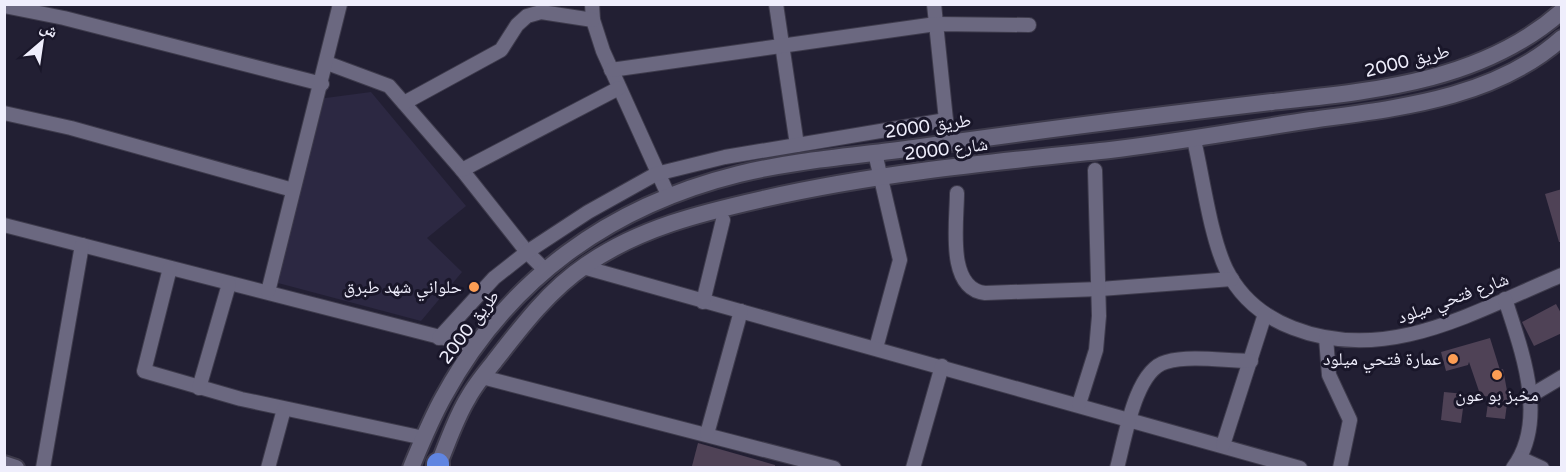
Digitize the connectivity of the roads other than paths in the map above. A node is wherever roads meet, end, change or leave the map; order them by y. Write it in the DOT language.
graph roads {
  1 [pos="340,4"];
  2 [pos="592,4"];
  3 [pos="776,4"];
  4 [pos="934,4"];
  5 [pos="4,6"];
  6 [pos="65,11"];
  7 [pos="1562,11"];
  8 [pos="593,20"];
  9 [pos="936,24"];
  10 [pos="1029,25"];
  11 [pos="1562,38"];
  12 [pos="782,45"];
  13 [pos="327,63"];
  14 [pos="611,70"];
  15 [pos="322,84"];
  16 [pos="619,88"];
  17 [pos="1276,102"];
  18 [pos="404,103"];
  19 [pos="4,113"];
  20 [pos="946,120"];
  21 [pos="1281,125"];
  22 [pos="1194,140"];
  23 [pos="952,142"];
  24 [pos="797,145"];
  25 [pos="875,153"];
  26 [pos="462,170"];
  27 [pos="1095,170"];
  28 [pos="656,174"];
  29 [pos="879,177"];
  30 [pos="293,190"];
  31 [pos="957,193"];
  32 [pos="669,197"];
  33 [pos="723,220"];
  34 [pos="4,225"];
  35 [pos="82,245"];
  36 [pos="527,252"];
  37 [pos="583,267"];
  38 [pos="170,268"];
  39 [pos="545,270"];
  40 [pos="1562,275"];
  41 [pos="1232,279"];
  42 [pos="229,284"];
  43 [pos="1100,289"];
  44 [pos="268,292"];
  45 [pos="1505,299"];
  46 [pos="703,302"];
  47 [pos="741,310"];
  48 [pos="1265,314"];
  49 [pos="439,338"];
  50 [pos="1326,338"];
  51 [pos="475,346"];
  52 [pos="876,348"];
  53 [pos="1251,361"];
  54 [pos="942,366"];
  55 [pos="1562,377"];
  56 [pos="482,378"];
  57 [pos="199,388"];
  58 [pos="1530,396"];
  59 [pos="1079,404"];
  60 [pos="284,409"];
  61 [pos="1131,419"];
  62 [pos="707,435"];
  63 [pos="424,438"];
  64 [pos="1223,444"];
  65 [pos="1516,463"];
  66 [pos="4,464"];
  67 [pos="438,466"];
  68 [pos="16,468"];
  69 [pos="43,468"];
  70 [pos="268,468"];
  71 [pos="411,468"];
  72 [pos="834,468"];
  73 [pos="913,468"];
  74 [pos="1117,468"];
  75 [pos="1300,468"];
  76 [pos="1340,468"];
  77 [pos="1542,468"];
  1 -- 13 [label="street"];
  2 -- 8 [label="street"];
  3 -- 12 [label="street"];
  4 -- 9 [label="street"];
  5 -- 6 [label="street"];
  6 -- 15 [label="street"];
  7 -- 17 [label="street, طريق 2000"];
  8 -- 14 [label="street"];
  8 -- 18 [label="street"];
  9 -- 10 [label="street"];
  9 -- 12 [label="street"];
  9 -- 20 [label="street"];
  11 -- 21 [label="street, شارع 2000"];
  12 -- 14 [label="street"];
  12 -- 24 [label="street"];
  13 -- 15 [label="street"];
  13 -- 18 [label="street"];
  14 -- 16 [label="street"];
  15 -- 30 [label="street"];
  16 -- 26 [label="street"];
  16 -- 28 [label="street"];
  17 -- 21 [label="street"];
  17 -- 23 [label="street, طريق 2000"];
  18 -- 26 [label="street"];
  19 -- 30 [label="street"];
  20 -- 23 [label="street"];
  20 -- 24 [label="street"];
  21 -- 22 [label="street, شارع 2000"];
  22 -- 29 [label="street, شارع 2000"];
  22 -- 41 [label="street, شارع فتحي ميلود"];
  23 -- 25 [label="street, طريق 2000"];
  24 -- 28 [label="street"];
  25 -- 29 [label="street"];
  25 -- 32 [label="street, طريق 2000"];
  26 -- 36 [label="street"];
  27 -- 43 [label="street"];
  28 -- 32 [label="street"];
  28 -- 36 [label="street"];
  29 -- 37 [label="street, شارع 2000"];
  29 -- 52 [label="street"];
  30 -- 44 [label="street"];
  31 -- 43 [label="street"];
  32 -- 39 [label="street, طريق 2000"];
  33 -- 46 [label="street"];
  34 -- 35 [label="street"];
  35 -- 38 [label="street"];
  35 -- 69 [label="street"];
  36 -- 39 [label="street"];
  36 -- 49 [label="street"];
  37 -- 46 [label="street"];
  37 -- 56 [label="street, شارع 2000"];
  38 -- 42 [label="street"];
  38 -- 57 [label="street"];
  39 -- 51 [label="street, طريق 2000"];
  40 -- 45 [label="street, شارع فتحي ميلود"];
  41 -- 43 [label="street"];
  41 -- 48 [label="street, شارع فتحي ميلود"];
  42 -- 44 [label="street"];
  42 -- 57 [label="street"];
  43 -- 59 [label="street"];
  44 -- 49 [label="street"];
  45 -- 50 [label="street, شارع فتحي ميلود"];
  45 -- 58 [label="street"];
  46 -- 47 [label="street"];
  47 -- 52 [label="street"];
  47 -- 62 [label="street"];
  48 -- 50 [label="street, شارع فتحي ميلود"];
  48 -- 53 [label="street"];
  49 -- 51 [label="street"];
  50 -- 76 [label="street"];
  51 -- 63 [label="street, طريق 2000"];
  52 -- 54 [label="street"];
  53 -- 61 [label="street"];
  53 -- 64 [label="street"];
  54 -- 59 [label="street"];
  54 -- 73 [label="street"];
  55 -- 58 [label="street"];
  56 -- 62 [label="street"];
  56 -- 67 [label="street, شارع 2000"];
  57 -- 60 [label="street"];
  58 -- 65 [label="street"];
  59 -- 61 [label="street"];
  60 -- 63 [label="street"];
  60 -- 70 [label="street"];
  61 -- 64 [label="street"];
  61 -- 74 [label="street"];
  62 -- 72 [label="street"];
  63 -- 71 [label="street, طريق 2000"];
  64 -- 75 [label="street"];
  65 -- 77 [label="street"];
  66 -- 68 [label="street"];
}
